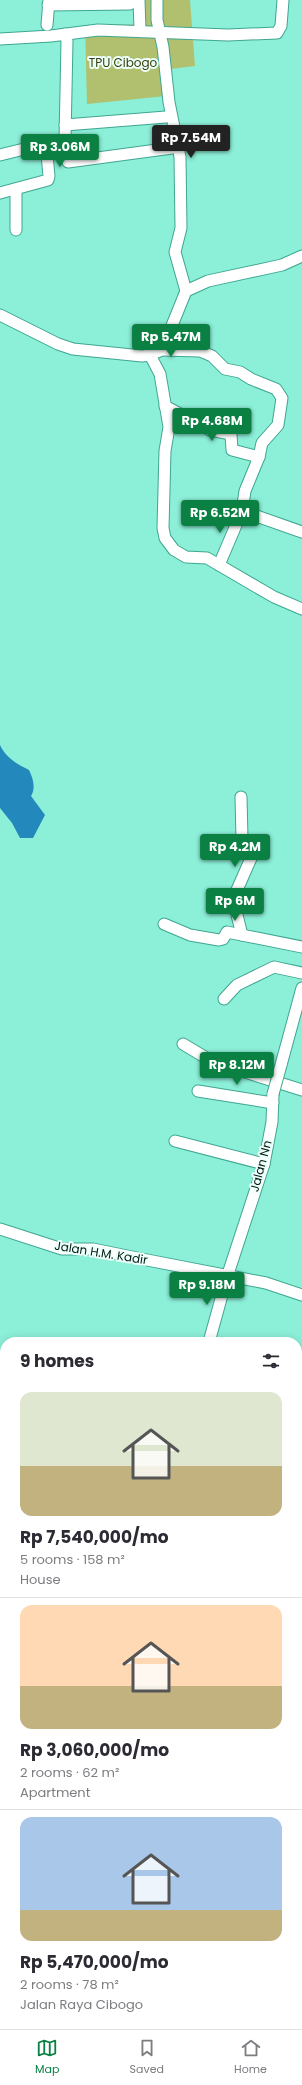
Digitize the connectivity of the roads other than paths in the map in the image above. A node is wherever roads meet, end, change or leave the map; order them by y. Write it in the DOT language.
graph roads {
  1 [pos="157,0"];
  2 [pos="283,0"];
  3 [pos="49,2"];
  4 [pos="134,2"];
  5 [pos="47,25"];
  6 [pos="140,30"];
  7 [pos="160,32"];
  8 [pos="65,34"];
  9 [pos="0,39"];
  10 [pos="166,117"];
  11 [pos="65,125"];
  12 [pos="57,141"];
  13 [pos="46,144"];
  14 [pos="172,148"];
  15 [pos="0,155"];
  16 [pos="16,190"];
  17 [pos="0,193"];
  18 [pos="16,230"];
  19 [pos="302,256"];
  20 [pos="186,291"];
  21 [pos="0,315"];
  22 [pos="162,350"];
  23 [pos="150,355"];
  24 [pos="165,406"];
  25 [pos="259,457"];
  26 [pos="242,511"];
  27 [pos="302,532"];
  28 [pos="219,566"];
  29 [pos="302,609"];
  30 [pos="241,797"];
  31 [pos="164,924"];
  32 [pos="242,935"];
  33 [pos="302,947"];
  34 [pos="302,973"];
  35 [pos="302,988"];
  36 [pos="224,999"];
  37 [pos="183,1044"];
  38 [pos="302,1090"];
  39 [pos="198,1091"];
  40 [pos="273,1099"];
  41 [pos="175,1141"];
  42 [pos="264,1164"];
  43 [pos="0,1229"];
  44 [pos="228,1276"];
  45 [pos="302,1295"];
  46 [pos="210,1337"];
  1 -- 7 [label="street"];
  2 -- 7 [label="street"];
  3 -- 4 [label="street"];
  3 -- 5 [label="street"];
  4 -- 6 [label="street"];
  6 -- 7 [label="street"];
  6 -- 8 [label="street"];
  7 -- 20 [label="street"];
  8 -- 9 [label="street"];
  8 -- 11 [label="street"];
  10 -- 11 [label="street"];
  11 -- 14 [label="street"];
  12 -- 13 [label="street"];
  13 -- 15 [label="street"];
  13 -- 16 [label="street"];
  16 -- 17 [label="street"];
  16 -- 18 [label="street"];
  19 -- 20 [label="street"];
  20 -- 22 [label="street"];
  21 -- 23 [label="street"];
  22 -- 23 [label="street"];
  22 -- 25 [label="street"];
  23 -- 24 [label="street"];
  24 -- 25 [label="street"];
  24 -- 28 [label="street"];
  25 -- 26 [label="street"];
  26 -- 27 [label="street"];
  26 -- 28 [label="street"];
  28 -- 29 [label="street"];
  30 -- 32 [label="street"];
  31 -- 32 [label="street"];
  32 -- 33 [label="street"];
  34 -- 36 [label="street"];
  35 -- 40 [label="street, Jalan Nn, bridge"];
  37 -- 38 [label="street"];
  39 -- 40 [label="street"];
  40 -- 42 [label="street, Jalan Nn"];
  41 -- 42 [label="street"];
  42 -- 44 [label="street, Jalan Nn"];
  43 -- 44 [label="street, Jalan H.M. Kadir"];
  44 -- 45 [label="street, Jalan H.M. Kadir"];
  44 -- 46 [label="street, Jalan Nn"];
}
